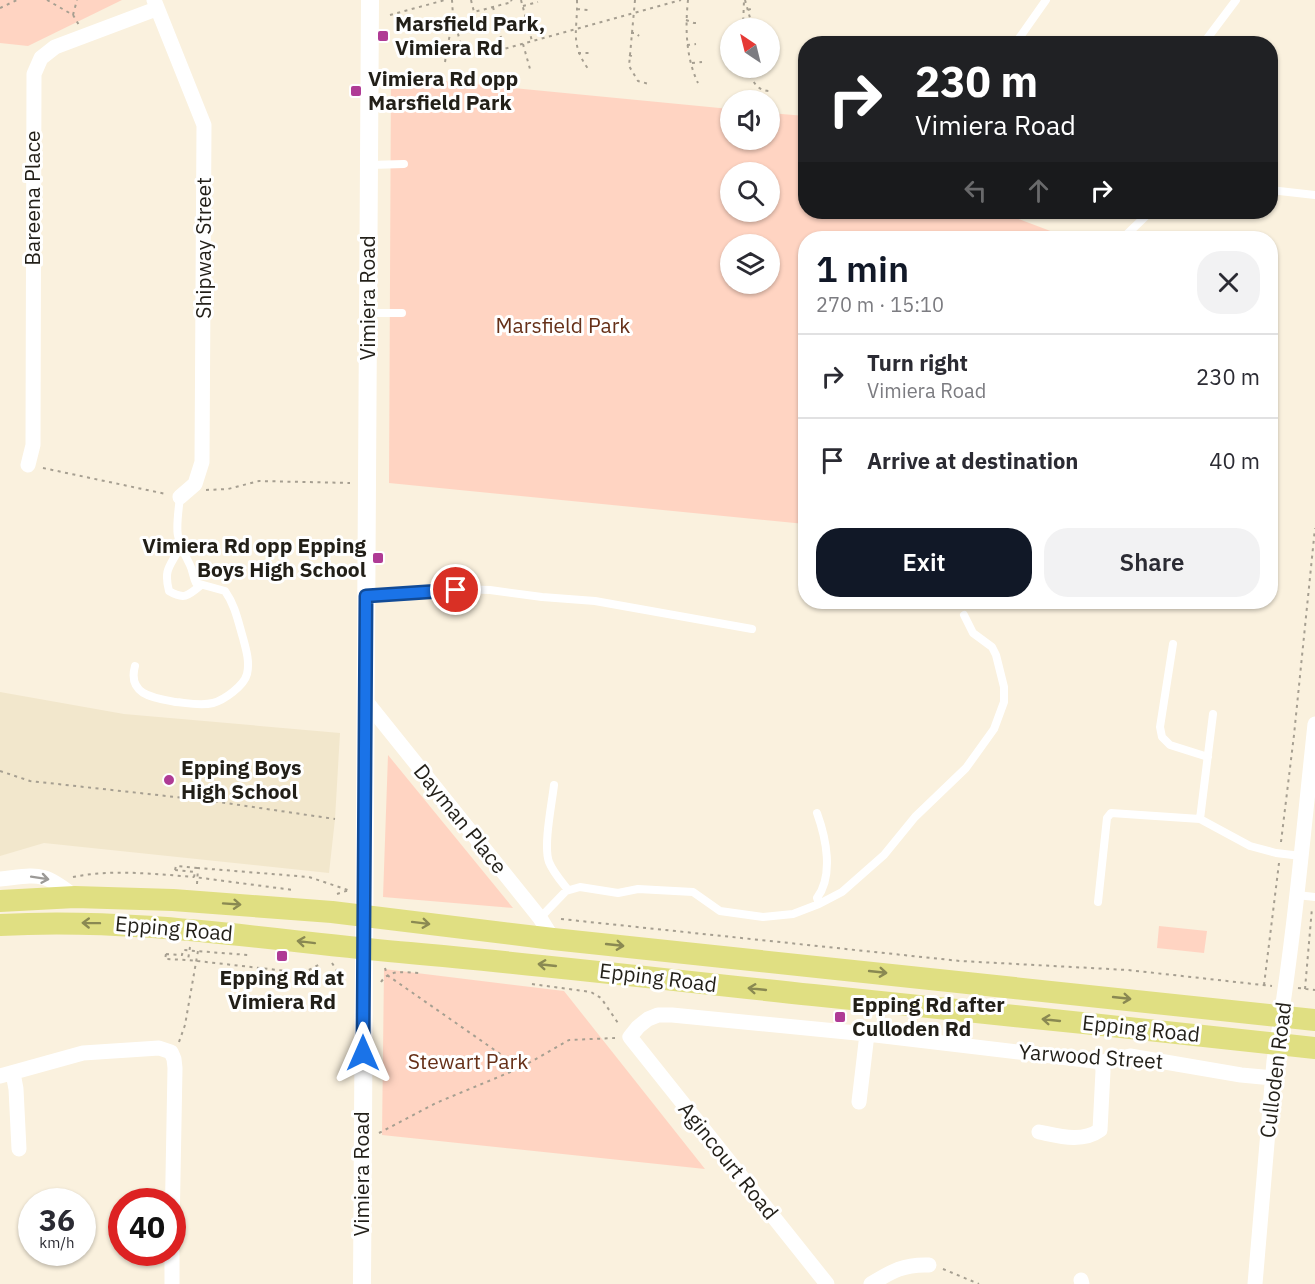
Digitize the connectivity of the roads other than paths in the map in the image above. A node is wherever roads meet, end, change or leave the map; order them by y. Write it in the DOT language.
graph roads {
  1 [pos="370,0"];
  2 [pos="1046,0"];
  3 [pos="1236,0"];
  4 [pos="155,4"];
  5 [pos="1021,36"];
  6 [pos="1209,36"];
  7 [pos="404,164"];
  8 [pos="370,165"];
  9 [pos="1278,191"];
  10 [pos="1315,195"];
  11 [pos="1143,219"];
  12 [pos="1130,231"];
  13 [pos="368,313"];
  14 [pos="402,313"];
  15 [pos="28,465"];
  16 [pos="180,497"];
  17 [pos="180,547"];
  18 [pos="201,585"];
  19 [pos="366,596"];
  20 [pos="964,615"];
  21 [pos="752,629"];
  22 [pos="1173,644"];
  23 [pos="135,666"];
  24 [pos="365,700"];
  25 [pos="1213,714"];
  26 [pos="1315,724"];
  27 [pos="1208,757"];
  28 [pos="554,785"];
  29 [pos="817,813"];
  30 [pos="1200,819"];
  31 [pos="1301,856"];
  32 [pos="0,879"];
  33 [pos="568,890"];
  34 [pos="1297,895"];
  35 [pos="75,897"];
  36 [pos="1314,897"];
  37 [pos="0,901"];
  38 [pos="1098,902"];
  39 [pos="819,904"];
  40 [pos="363,916"];
  41 [pos="540,918"];
  42 [pos="0,924"];
  43 [pos="557,929"];
  44 [pos="364,949"];
  45 [pos="1282,1016"];
  46 [pos="1315,1020"];
  47 [pos="867,1034"];
  48 [pos="630,1037"];
  49 [pos="1277,1044"];
  50 [pos="1315,1048"];
  51 [pos="1102,1062"];
  52 [pos="7,1075"];
  53 [pos="1273,1078"];
  54 [pos="859,1102"];
  55 [pos="1039,1132"];
  56 [pos="19,1149"];
  57 [pos="173,1188"];
  58 [pos="929,1265"];
  59 [pos="172,1266"];
  60 [pos="172,1284"];
  61 [pos="362,1284"];
  62 [pos="827,1284"];
  63 [pos="872,1284"];
  64 [pos="1254,1284"];
  1 -- 8 [label="street, Vimiera Road"];
  2 -- 5 [label="lane"];
  3 -- 6 [label="lane"];
  4 -- 15 [label="street, Bareena Place"];
  4 -- 16 [label="street, Shipway Street"];
  7 -- 8 [label="lane"];
  8 -- 13 [label="street, Vimiera Road"];
  9 -- 10 [label="lane"];
  11 -- 12 [label="lane"];
  13 -- 14 [label="lane"];
  13 -- 19 [label="street, Vimiera Road"];
  16 -- 17 [label="lane"];
  17 -- 18 [label="lane"];
  17 -- 18 [label="lane"];
  18 -- 23 [label="lane"];
  19 -- 21 [label="lane"];
  19 -- 24 [label="street, Vimiera Road"];
  20 -- 39 [label="lane"];
  22 -- 27 [label="lane"];
  24 -- 40 [label="street, Vimiera Road"];
  24 -- 41 [label="street, Dayman Place"];
  25 -- 27 [label="lane"];
  26 -- 31 [label="street, Culloden Road"];
  27 -- 30 [label="lane"];
  28 -- 33 [label="lane"];
  29 -- 39 [label="lane"];
  30 -- 31 [label="lane"];
  30 -- 38 [label="lane"];
  31 -- 34 [label="street, Culloden Road"];
  32 -- 35 [label="street, one-way"];
  33 -- 39 [label="lane"];
  33 -- 41 [label="lane"];
  34 -- 36 [label="lane"];
  34 -- 45 [label="street, Culloden Road"];
  35 -- 37 [label="main road, Epping Road"];
  35 -- 40 [label="main road, Epping Road, one-way"];
  40 -- 43 [label="main road, Epping Road, one-way"];
  40 -- 44 [label="street, Vimiera Road"];
  41 -- 43 [label="street, Dayman Place"];
  44 -- 42 [label="main road, Epping Road, one-way"];
  43 -- 45 [label="main road, Epping Road, one-way"];
  49 -- 44 [label="main road, Epping Road, one-way"];
  44 -- 61 [label="street, Vimiera Road"];
  45 -- 46 [label="main road, Epping Road"];
  45 -- 49 [label="street, Culloden Road"];
  47 -- 48 [label="street, Yarwood Street"];
  47 -- 51 [label="street, Yarwood Street"];
  47 -- 54 [label="street"];
  48 -- 62 [label="street, Agincourt Road"];
  49 -- 50 [label="main road, Epping Road"];
  49 -- 53 [label="street, Culloden Road"];
  51 -- 53 [label="street, Yarwood Street"];
  51 -- 55 [label="street"];
  52 -- 56 [label="street"];
  52 -- 57 [label="street"];
  53 -- 64 [label="street, Culloden Road"];
  58 -- 63 [label="street"];
  59 -- 60 [label="street"];
}
